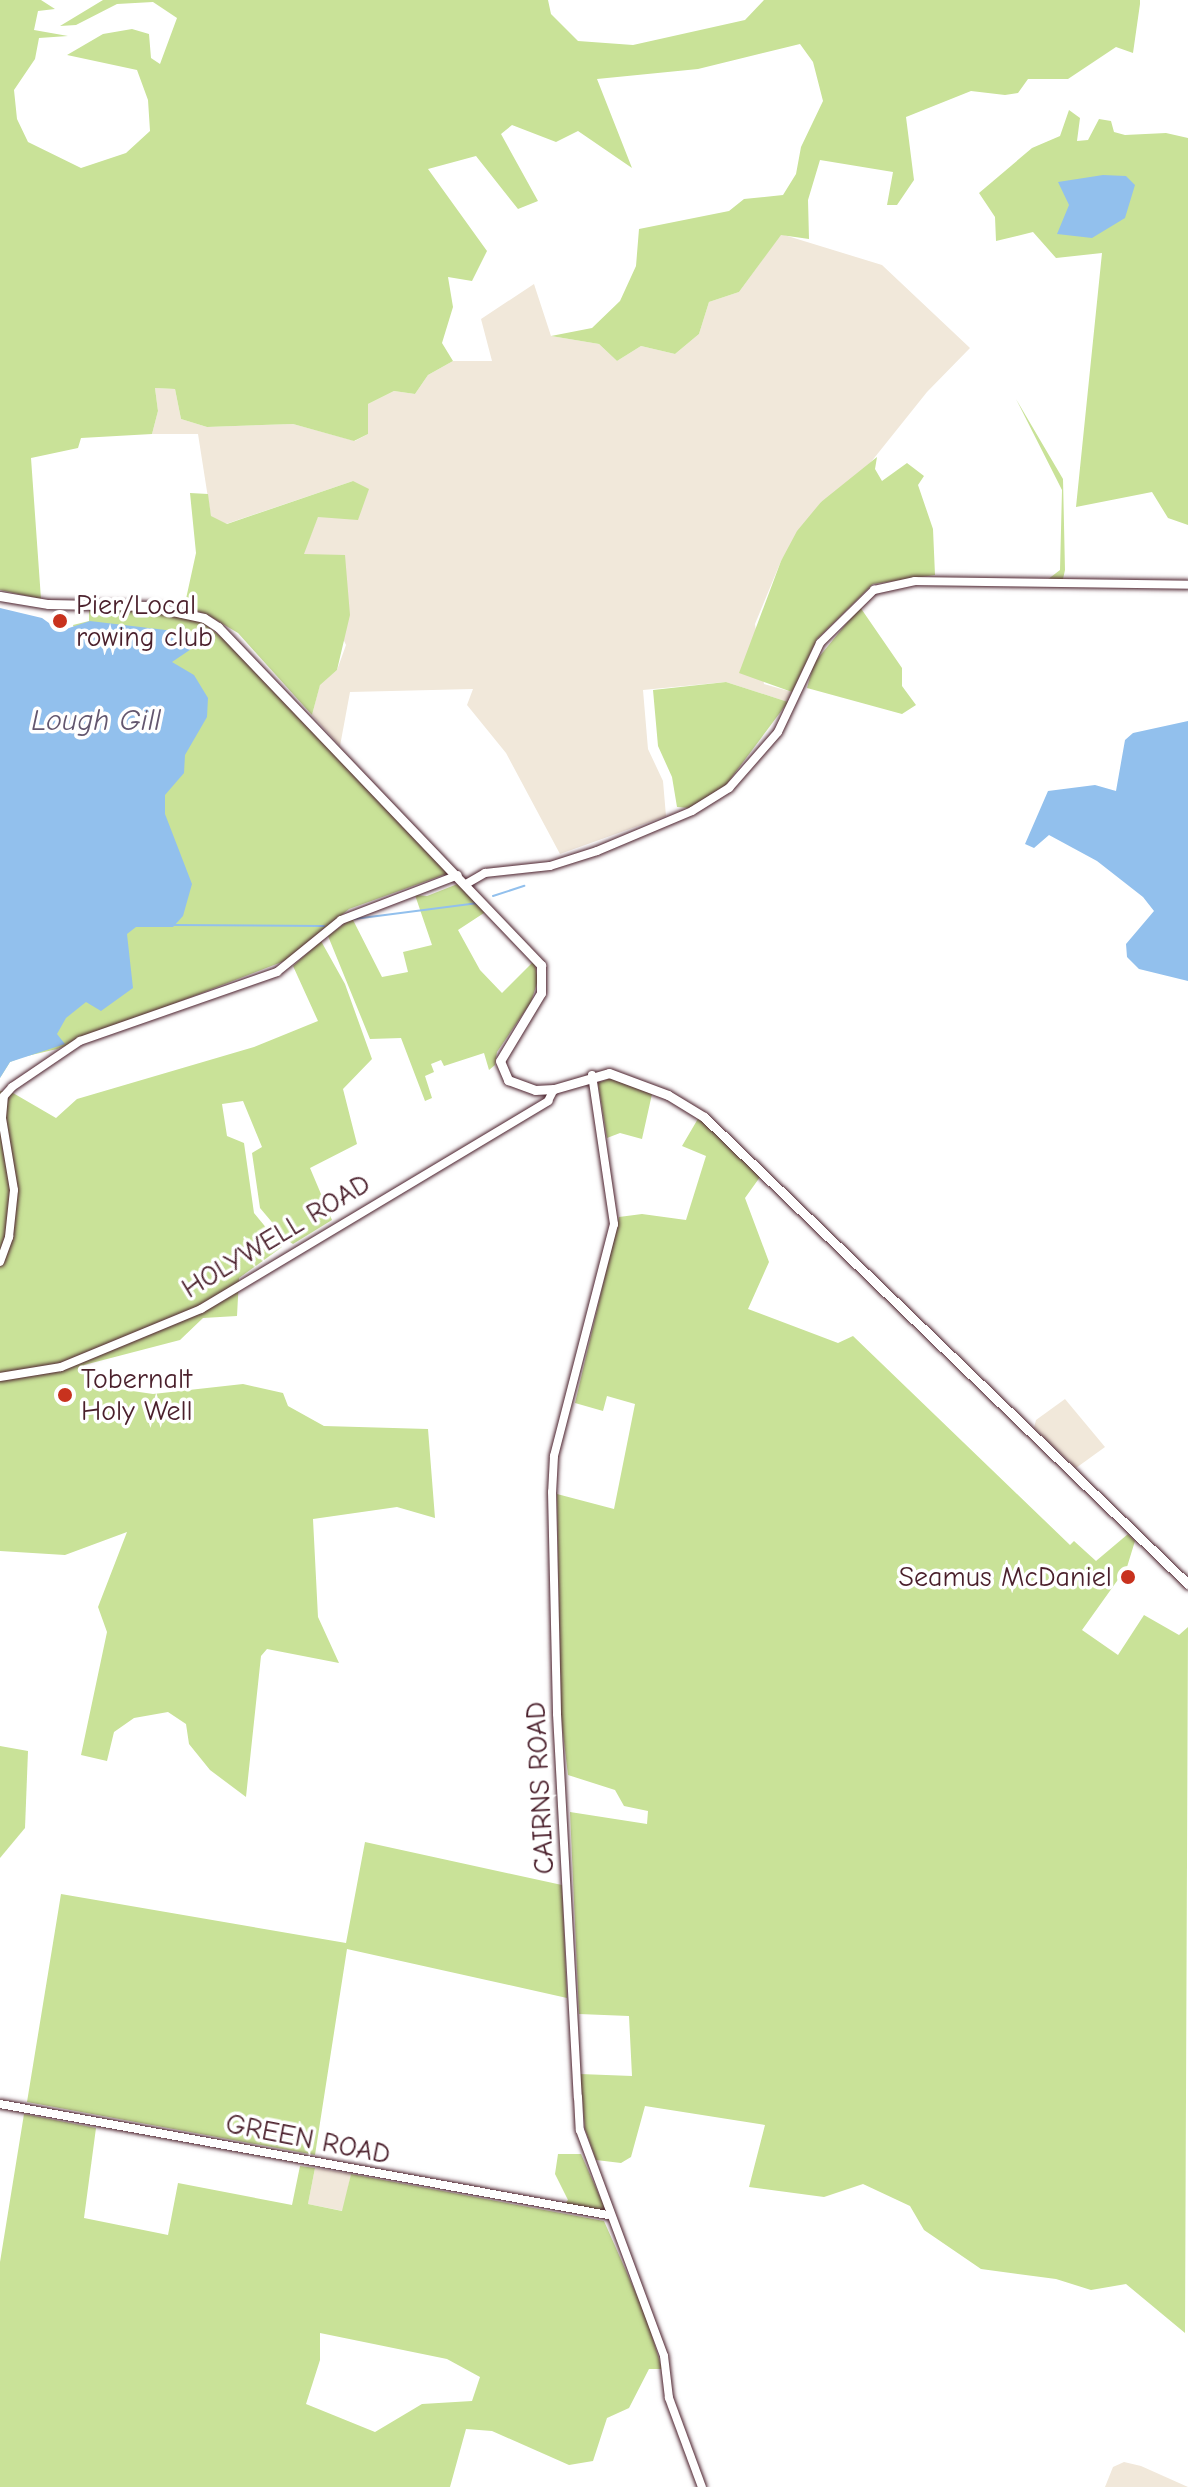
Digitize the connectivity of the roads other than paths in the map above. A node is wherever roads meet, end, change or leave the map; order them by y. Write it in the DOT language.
graph roads {
  1 [pos="1188,585"];
  2 [pos="0,596"];
  3 [pos="458,875"];
  4 [pos="466,884"];
  5 [pos="592,1075"];
  6 [pos="554,1089"];
  7 [pos="0,1262"];
  8 [pos="0,1377"];
  9 [pos="1188,1584"];
  10 [pos="0,2104"];
  11 [pos="608,2215"];
  12 [pos="702,2487"];
  1 -- 4 [label="street"];
  2 -- 3 [label="main road"];
  3 -- 4 [label="main road"];
  3 -- 7 [label="street"];
  4 -- 6 [label="main road"];
  5 -- 6 [label="main road"];
  5 -- 9 [label="main road"];
  5 -- 11 [label="street, CAIRNS ROAD"];
  6 -- 8 [label="street, HOLYWELL ROAD"];
  10 -- 11 [label="street, GREEN ROAD"];
  11 -- 12 [label="street, CAIRNS ROAD"];
}
